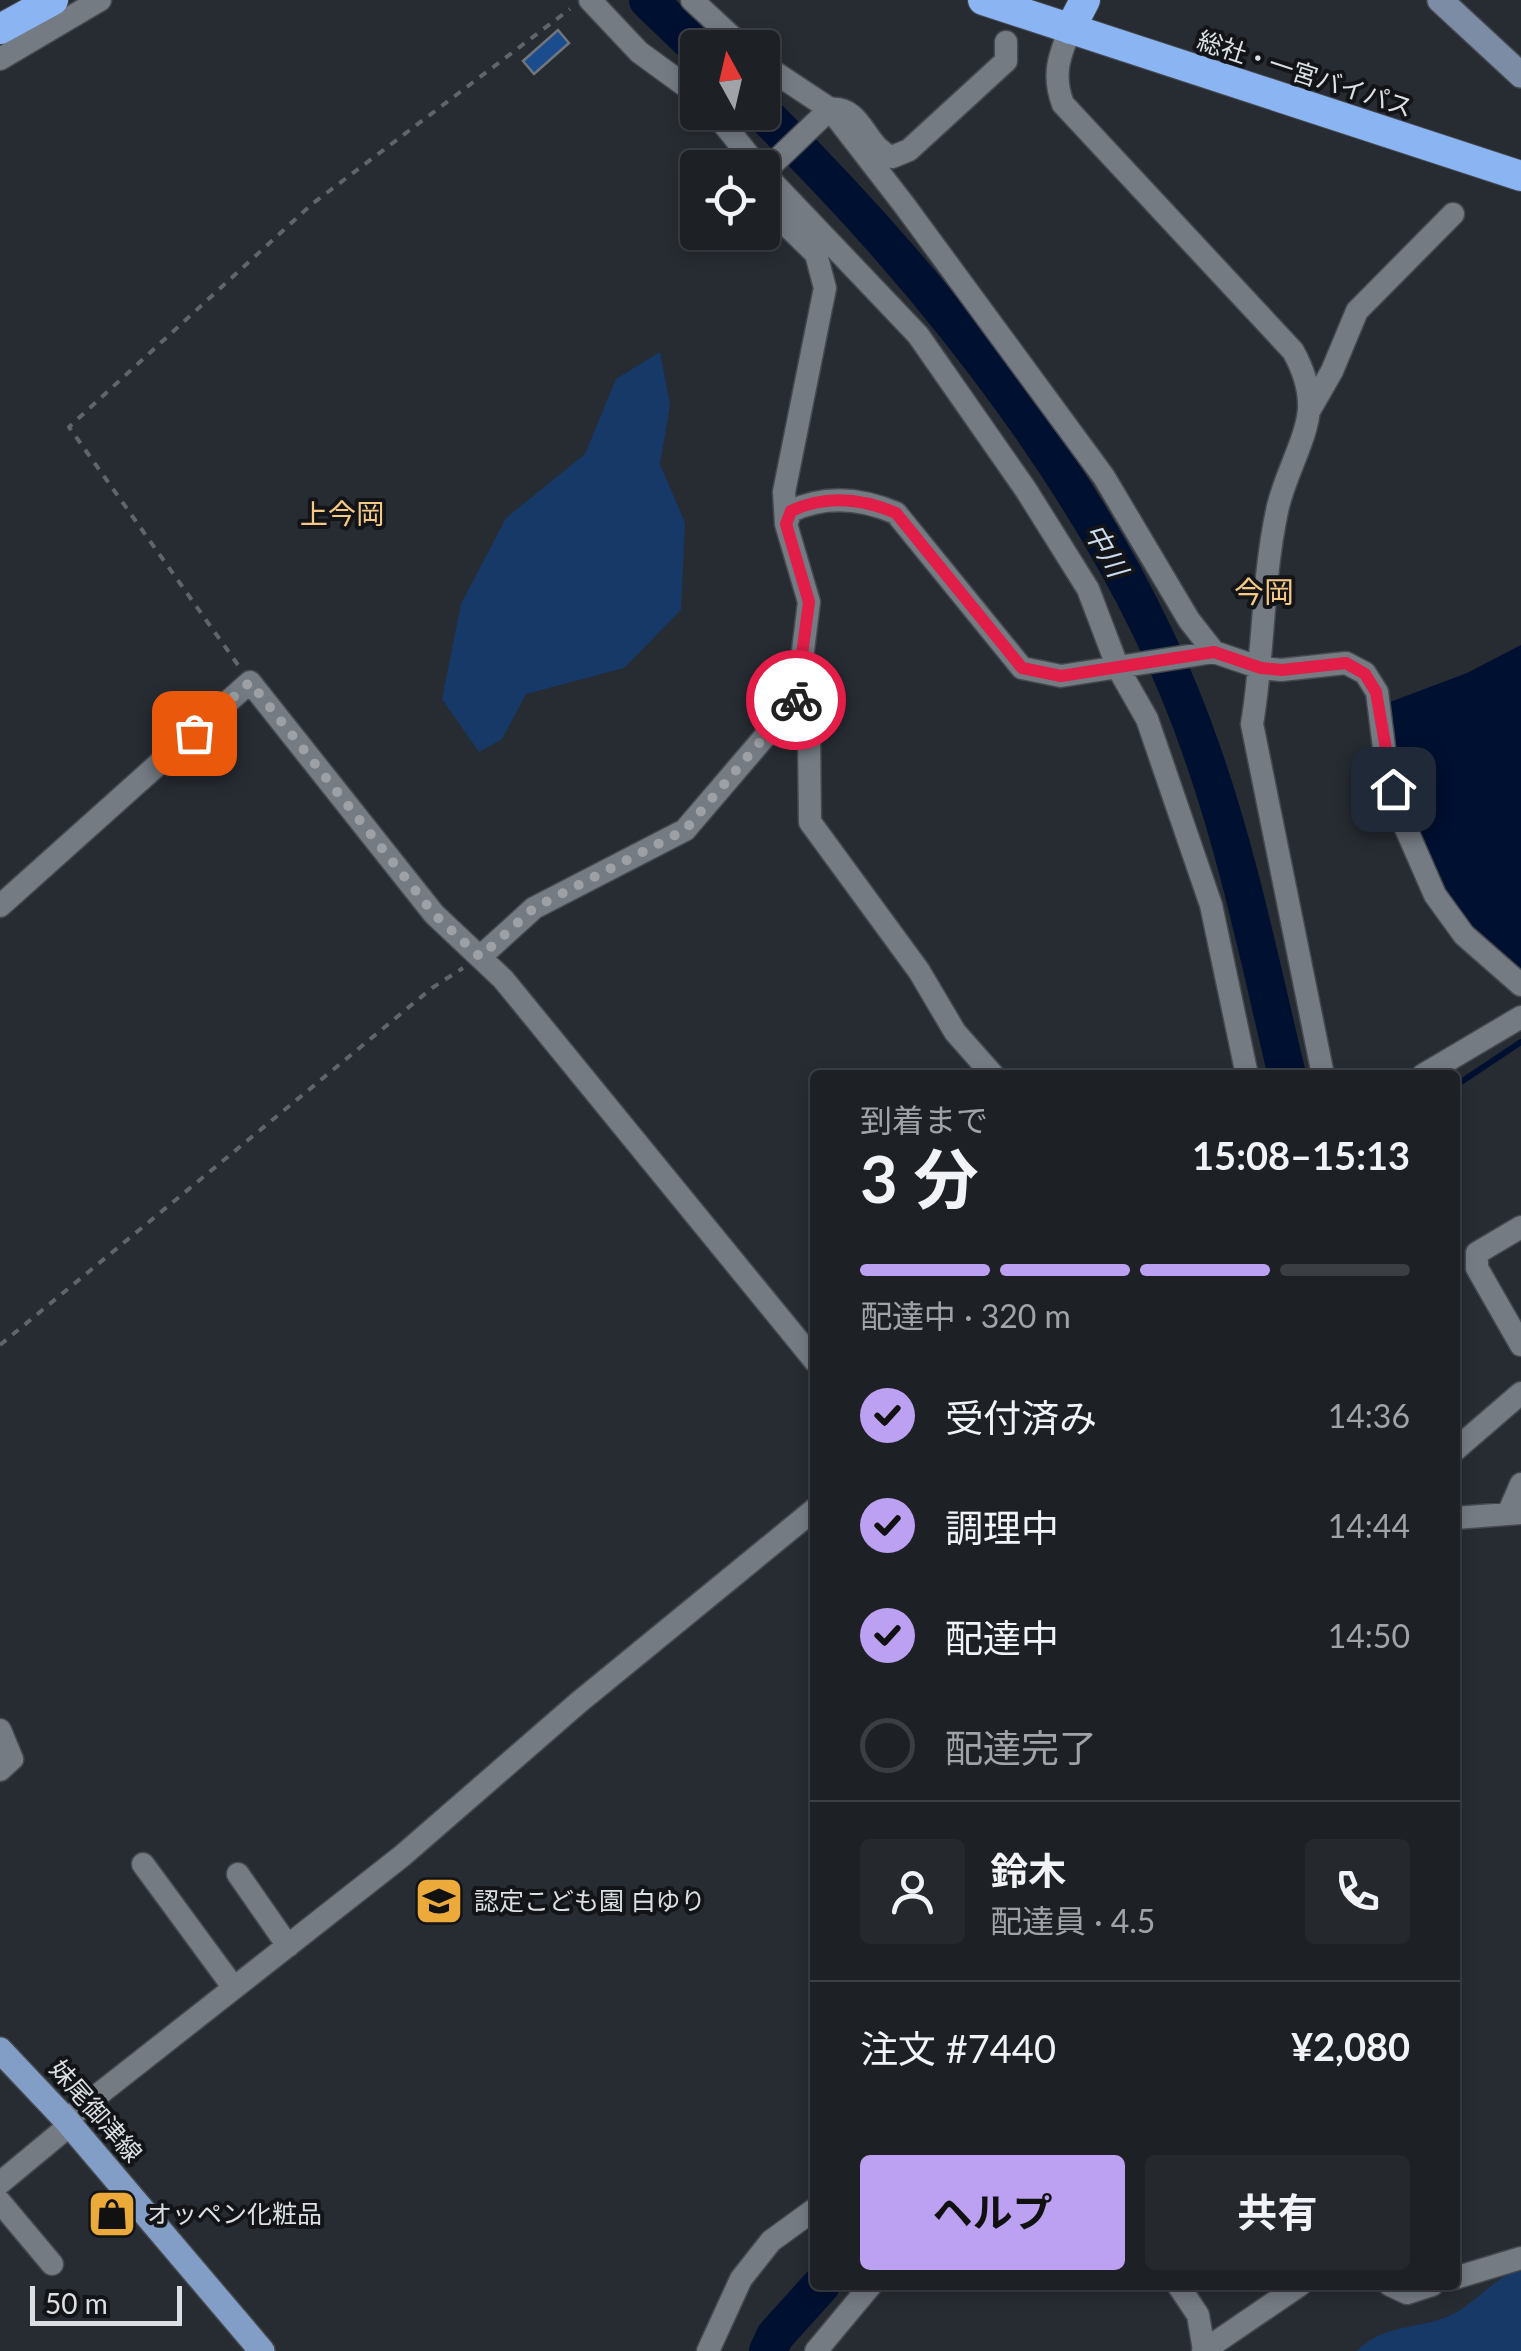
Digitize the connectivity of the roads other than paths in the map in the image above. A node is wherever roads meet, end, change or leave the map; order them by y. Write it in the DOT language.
graph roads {
  1 [pos="53,0"];
  2 [pos="100,0"];
  3 [pos="692,0"];
  4 [pos="983,0"];
  5 [pos="1008,0"];
  6 [pos="1440,0"];
  7 [pos="580,4"];
  8 [pos="1078,10"];
  9 [pos="0,29"];
  10 [pos="724,30"];
  11 [pos="1006,42"];
  12 [pos="0,60"];
  13 [pos="1521,75"];
  14 [pos="780,78"];
  15 [pos="680,82"];
  16 [pos="826,112"];
  17 [pos="730,130"];
  18 [pos="747,150"];
  19 [pos="780,155"];
  20 [pos="1521,176"];
  21 [pos="780,187"];
  22 [pos="1453,214"];
  23 [pos="780,219"];
  24 [pos="1309,411"];
  25 [pos="786,524"];
  26 [pos="1210,653"];
  27 [pos="1118,668"];
  28 [pos="1261,668"];
  29 [pos="797,699"];
  30 [pos="0,906"];
  31 [pos="480,957"];
  32 [pos="1521,985"];
  33 [pos="1521,1018"];
  34 [pos="988,1070"];
  35 [pos="1246,1070"];
  36 [pos="1322,1070"];
  37 [pos="1432,1070"];
  38 [pos="1521,1227"];
  39 [pos="1521,1346"];
  40 [pos="810,1355"];
  41 [pos="1521,1393"];
  42 [pos="1460,1446"];
  43 [pos="1521,1484"];
  44 [pos="810,1513"];
  45 [pos="1514,1513"];
  46 [pos="1460,1518"];
  47 [pos="0,1730"];
  48 [pos="0,1770"];
  49 [pos="143,1864"];
  50 [pos="238,1874"];
  51 [pos="288,1946"];
  52 [pos="234,1988"];
  53 [pos="0,2050"];
  54 [pos="68,2122"];
  55 [pos="0,2183"];
  56 [pos="0,2202"];
  57 [pos="810,2213"];
  58 [pos="1521,2258"];
  59 [pos="52,2264"];
  60 [pos="1460,2276"];
  61 [pos="867,2290"];
  62 [pos="1181,2290"];
  63 [pos="1293,2290"];
  64 [pos="262,2351"];
  65 [pos="708,2351"];
  66 [pos="816,2351"];
  67 [pos="1203,2351"];
  1 -- 9 [label="highway"];
  2 -- 12 [label="street"];
  3 -- 10 [label="street"];
  4 -- 8 [label="highway, 総社・一宮バイパス"];
  5 -- 8 [label="highway, 総社・一宮バイパス"];
  6 -- 13 [label="street"];
  7 -- 15 [label="street"];
  8 -- 20 [label="highway, 総社・一宮バイパス"];
  8 -- 24 [label="street"];
  11 -- 16 [label="street"];
  14 -- 16 [label="street"];
  16 -- 19 [label="street"];
  16 -- 26 [label="street"];
  17 -- 18 [label="street"];
  21 -- 27 [label="street"];
  22 -- 24 [label="street"];
  23 -- 25 [label="street"];
  24 -- 28 [label="street"];
  25 -- 27 [label="street"];
  25 -- 29 [label="street"];
  26 -- 27 [label="street"];
  26 -- 28 [label="street"];
  27 -- 35 [label="street"];
  28 -- 32 [label="street"];
  28 -- 36 [label="street"];
  29 -- 31 [label="street"];
  29 -- 34 [label="street"];
  30 -- 31 [label="street"];
  31 -- 40 [label="street"];
  33 -- 37 [label="street"];
  38 -- 39 [label="street"];
  41 -- 42 [label="street"];
  43 -- 45 [label="street"];
  44 -- 51 [label="street"];
  45 -- 46 [label="street"];
  47 -- 48 [label="street"];
  49 -- 52 [label="street"];
  50 -- 51 [label="street"];
  51 -- 52 [label="street"];
  52 -- 54 [label="street"];
  53 -- 54 [label="main road, 妹尾御津線"];
  54 -- 55 [label="street"];
  54 -- 64 [label="main road, 妹尾御津線"];
  56 -- 59 [label="street"];
  57 -- 65 [label="street"];
  58 -- 60 [label="street"];
  61 -- 66 [label="street"];
  62 -- 67 [label="street"];
  63 -- 67 [label="street"];
}
